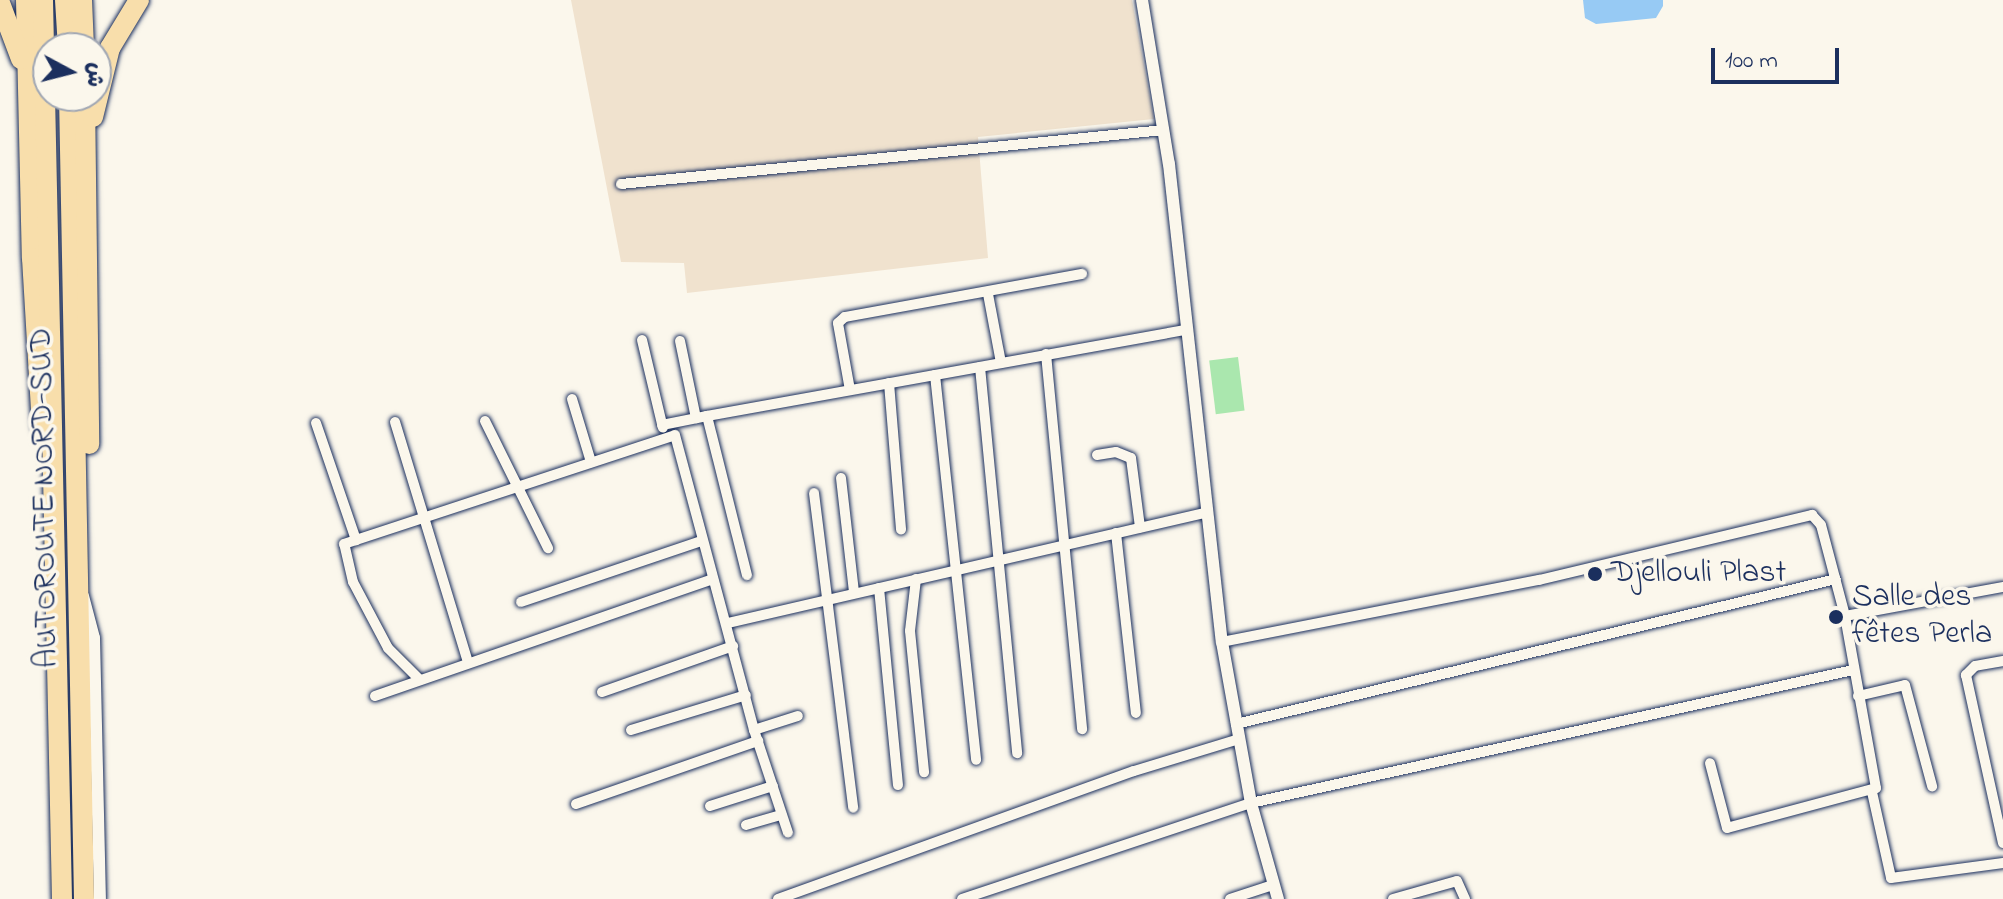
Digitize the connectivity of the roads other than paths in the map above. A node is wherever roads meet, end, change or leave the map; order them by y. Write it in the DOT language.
graph roads {
  1 [pos="26,0"];
  2 [pos="43,0"];
  3 [pos="65,0"];
  4 [pos="82,0"];
  5 [pos="139,0"];
  6 [pos="1142,0"];
  7 [pos="0,3"];
  8 [pos="67,32"];
  9 [pos="83,32"];
  10 [pos="69,112"];
  11 [pos="85,112"];
  12 [pos="1164,130"];
  13 [pos="30,136"];
  14 [pos="621,184"];
  15 [pos="87,192"];
  16 [pos="1082,274"];
  17 [pos="988,294"];
  18 [pos="1185,330"];
  19 [pos="642,340"];
  20 [pos="680,341"];
  21 [pos="1046,354"];
  22 [pos="1001,363"];
  23 [pos="980,367"];
  24 [pos="935,375"];
  25 [pos="889,383"];
  26 [pos="850,390"];
  27 [pos="572,399"];
  28 [pos="701,417"];
  29 [pos="485,421"];
  30 [pos="395,422"];
  31 [pos="316,423"];
  32 [pos="667,424"];
  33 [pos="670,437"];
  34 [pos="1097,455"];
  35 [pos="591,462"];
  36 [pos="841,478"];
  37 [pos="520,486"];
  38 [pos="814,493"];
  39 [pos="1206,513"];
  40 [pos="424,518"];
  41 [pos="1140,527"];
  42 [pos="901,530"];
  43 [pos="1116,533"];
  44 [pos="356,540"];
  45 [pos="701,541"];
  46 [pos="1065,545"];
  47 [pos="548,548"];
  48 [pos="999,559"];
  49 [pos="53,565"];
  50 [pos="76,570"];
  51 [pos="954,570"];
  52 [pos="747,575"];
  53 [pos="712,579"];
  54 [pos="916,579"];
  55 [pos="1836,579"];
  56 [pos="2003,587"];
  57 [pos="879,588"];
  58 [pos="854,592"];
  59 [pos="827,598"];
  60 [pos="521,602"];
  61 [pos="1845,616"];
  62 [pos="728,623"];
  63 [pos="1222,642"];
  64 [pos="733,646"];
  65 [pos="2003,661"];
  66 [pos="468,663"];
  67 [pos="1853,670"];
  68 [pos="420,680"];
  69 [pos="602,692"];
  70 [pos="746,695"];
  71 [pos="375,696"];
  72 [pos="1858,696"];
  73 [pos="1136,713"];
  74 [pos="798,716"];
  75 [pos="1236,724"];
  76 [pos="1082,729"];
  77 [pos="631,730"];
  78 [pos="754,730"];
  79 [pos="1239,739"];
  80 [pos="758,741"];
  81 [pos="1017,753"];
  82 [pos="976,760"];
  83 [pos="1710,763"];
  84 [pos="924,772"];
  85 [pos="898,785"];
  86 [pos="773,786"];
  87 [pos="1932,786"];
  88 [pos="1872,792"];
  89 [pos="1251,803"];
  90 [pos="576,804"];
  91 [pos="710,806"];
  92 [pos="853,808"];
  93 [pos="782,815"];
  94 [pos="746,825"];
  95 [pos="788,833"];
  96 [pos="2003,843"];
  97 [pos="2003,863"];
  98 [pos="1273,885"];
  99 [pos="62,899"];
  100 [pos="84,899"];
  101 [pos="100,899"];
  102 [pos="778,899"];
  103 [pos="962,899"];
  104 [pos="1230,899"];
  105 [pos="1278,899"];
  106 [pos="1393,899"];
  107 [pos="1465,899"];
  1 -- 13 [label="highway"];
  2 -- 49 [label="highway, AUTOROUTE NORD-SUD"];
  3 -- 8 [label="highway"];
  4 -- 9 [label="highway"];
  5 -- 15 [label="highway"];
  6 -- 12 [label="street"];
  7 -- 13 [label="highway"];
  10 -- 50 [label="highway, AUTOROUTE NORD-SUD"];
  11 -- 15 [label="highway"];
  12 -- 14 [label="street"];
  12 -- 18 [label="street"];
  13 -- 49 [label="highway"];
  15 -- 50 [label="highway"];
  16 -- 17 [label="street"];
  17 -- 22 [label="street"];
  17 -- 26 [label="street"];
  18 -- 21 [label="street"];
  18 -- 39 [label="street"];
  19 -- 32 [label="street"];
  20 -- 28 [label="street"];
  21 -- 22 [label="street"];
  21 -- 46 [label="street"];
  22 -- 23 [label="street"];
  23 -- 24 [label="street"];
  23 -- 48 [label="street"];
  24 -- 25 [label="street"];
  24 -- 51 [label="street"];
  25 -- 26 [label="street"];
  25 -- 42 [label="street"];
  26 -- 28 [label="street"];
  27 -- 35 [label="street"];
  28 -- 32 [label="street"];
  28 -- 52 [label="street"];
  29 -- 37 [label="street"];
  30 -- 40 [label="street"];
  31 -- 44 [label="street"];
  32 -- 33 [label="street"];
  33 -- 35 [label="street"];
  33 -- 45 [label="street"];
  34 -- 41 [label="street"];
  35 -- 37 [label="street"];
  36 -- 58 [label="street"];
  37 -- 40 [label="street"];
  37 -- 47 [label="street"];
  38 -- 59 [label="street"];
  39 -- 41 [label="street"];
  39 -- 63 [label="street"];
  40 -- 44 [label="street"];
  40 -- 66 [label="street"];
  41 -- 43 [label="street"];
  43 -- 46 [label="street"];
  43 -- 73 [label="street"];
  44 -- 68 [label="street"];
  45 -- 53 [label="street"];
  45 -- 60 [label="street"];
  46 -- 48 [label="street"];
  46 -- 76 [label="street"];
  48 -- 51 [label="street"];
  48 -- 81 [label="street"];
  49 -- 99 [label="highway, AUTOROUTE NORD-SUD"];
  50 -- 100 [label="highway, AUTOROUTE NORD-SUD"];
  50 -- 101 [label="street"];
  51 -- 54 [label="street"];
  51 -- 82 [label="street"];
  53 -- 62 [label="street"];
  53 -- 66 [label="street"];
  54 -- 57 [label="street"];
  54 -- 84 [label="street"];
  55 -- 61 [label="street"];
  55 -- 63 [label="street"];
  55 -- 75 [label="street"];
  56 -- 61 [label="street"];
  57 -- 58 [label="street"];
  57 -- 85 [label="street"];
  58 -- 59 [label="street"];
  59 -- 62 [label="street"];
  59 -- 92 [label="street"];
  61 -- 67 [label="street"];
  62 -- 64 [label="street"];
  63 -- 75 [label="street"];
  64 -- 69 [label="street"];
  64 -- 70 [label="street"];
  65 -- 96 [label="street"];
  66 -- 68 [label="street"];
  67 -- 72 [label="street"];
  67 -- 89 [label="street"];
  68 -- 71 [label="street"];
  70 -- 77 [label="street"];
  70 -- 78 [label="street"];
  72 -- 87 [label="street"];
  72 -- 88 [label="street"];
  74 -- 78 [label="street"];
  75 -- 79 [label="street"];
  78 -- 80 [label="street"];
  79 -- 89 [label="street"];
  79 -- 102 [label="street"];
  80 -- 86 [label="street"];
  80 -- 90 [label="street"];
  83 -- 88 [label="street"];
  86 -- 91 [label="street"];
  86 -- 93 [label="street"];
  88 -- 97 [label="street"];
  89 -- 98 [label="street"];
  89 -- 103 [label="street"];
  93 -- 94 [label="street"];
  93 -- 95 [label="street"];
  98 -- 104 [label="street"];
  98 -- 105 [label="street"];
  106 -- 107 [label="street"];
}
